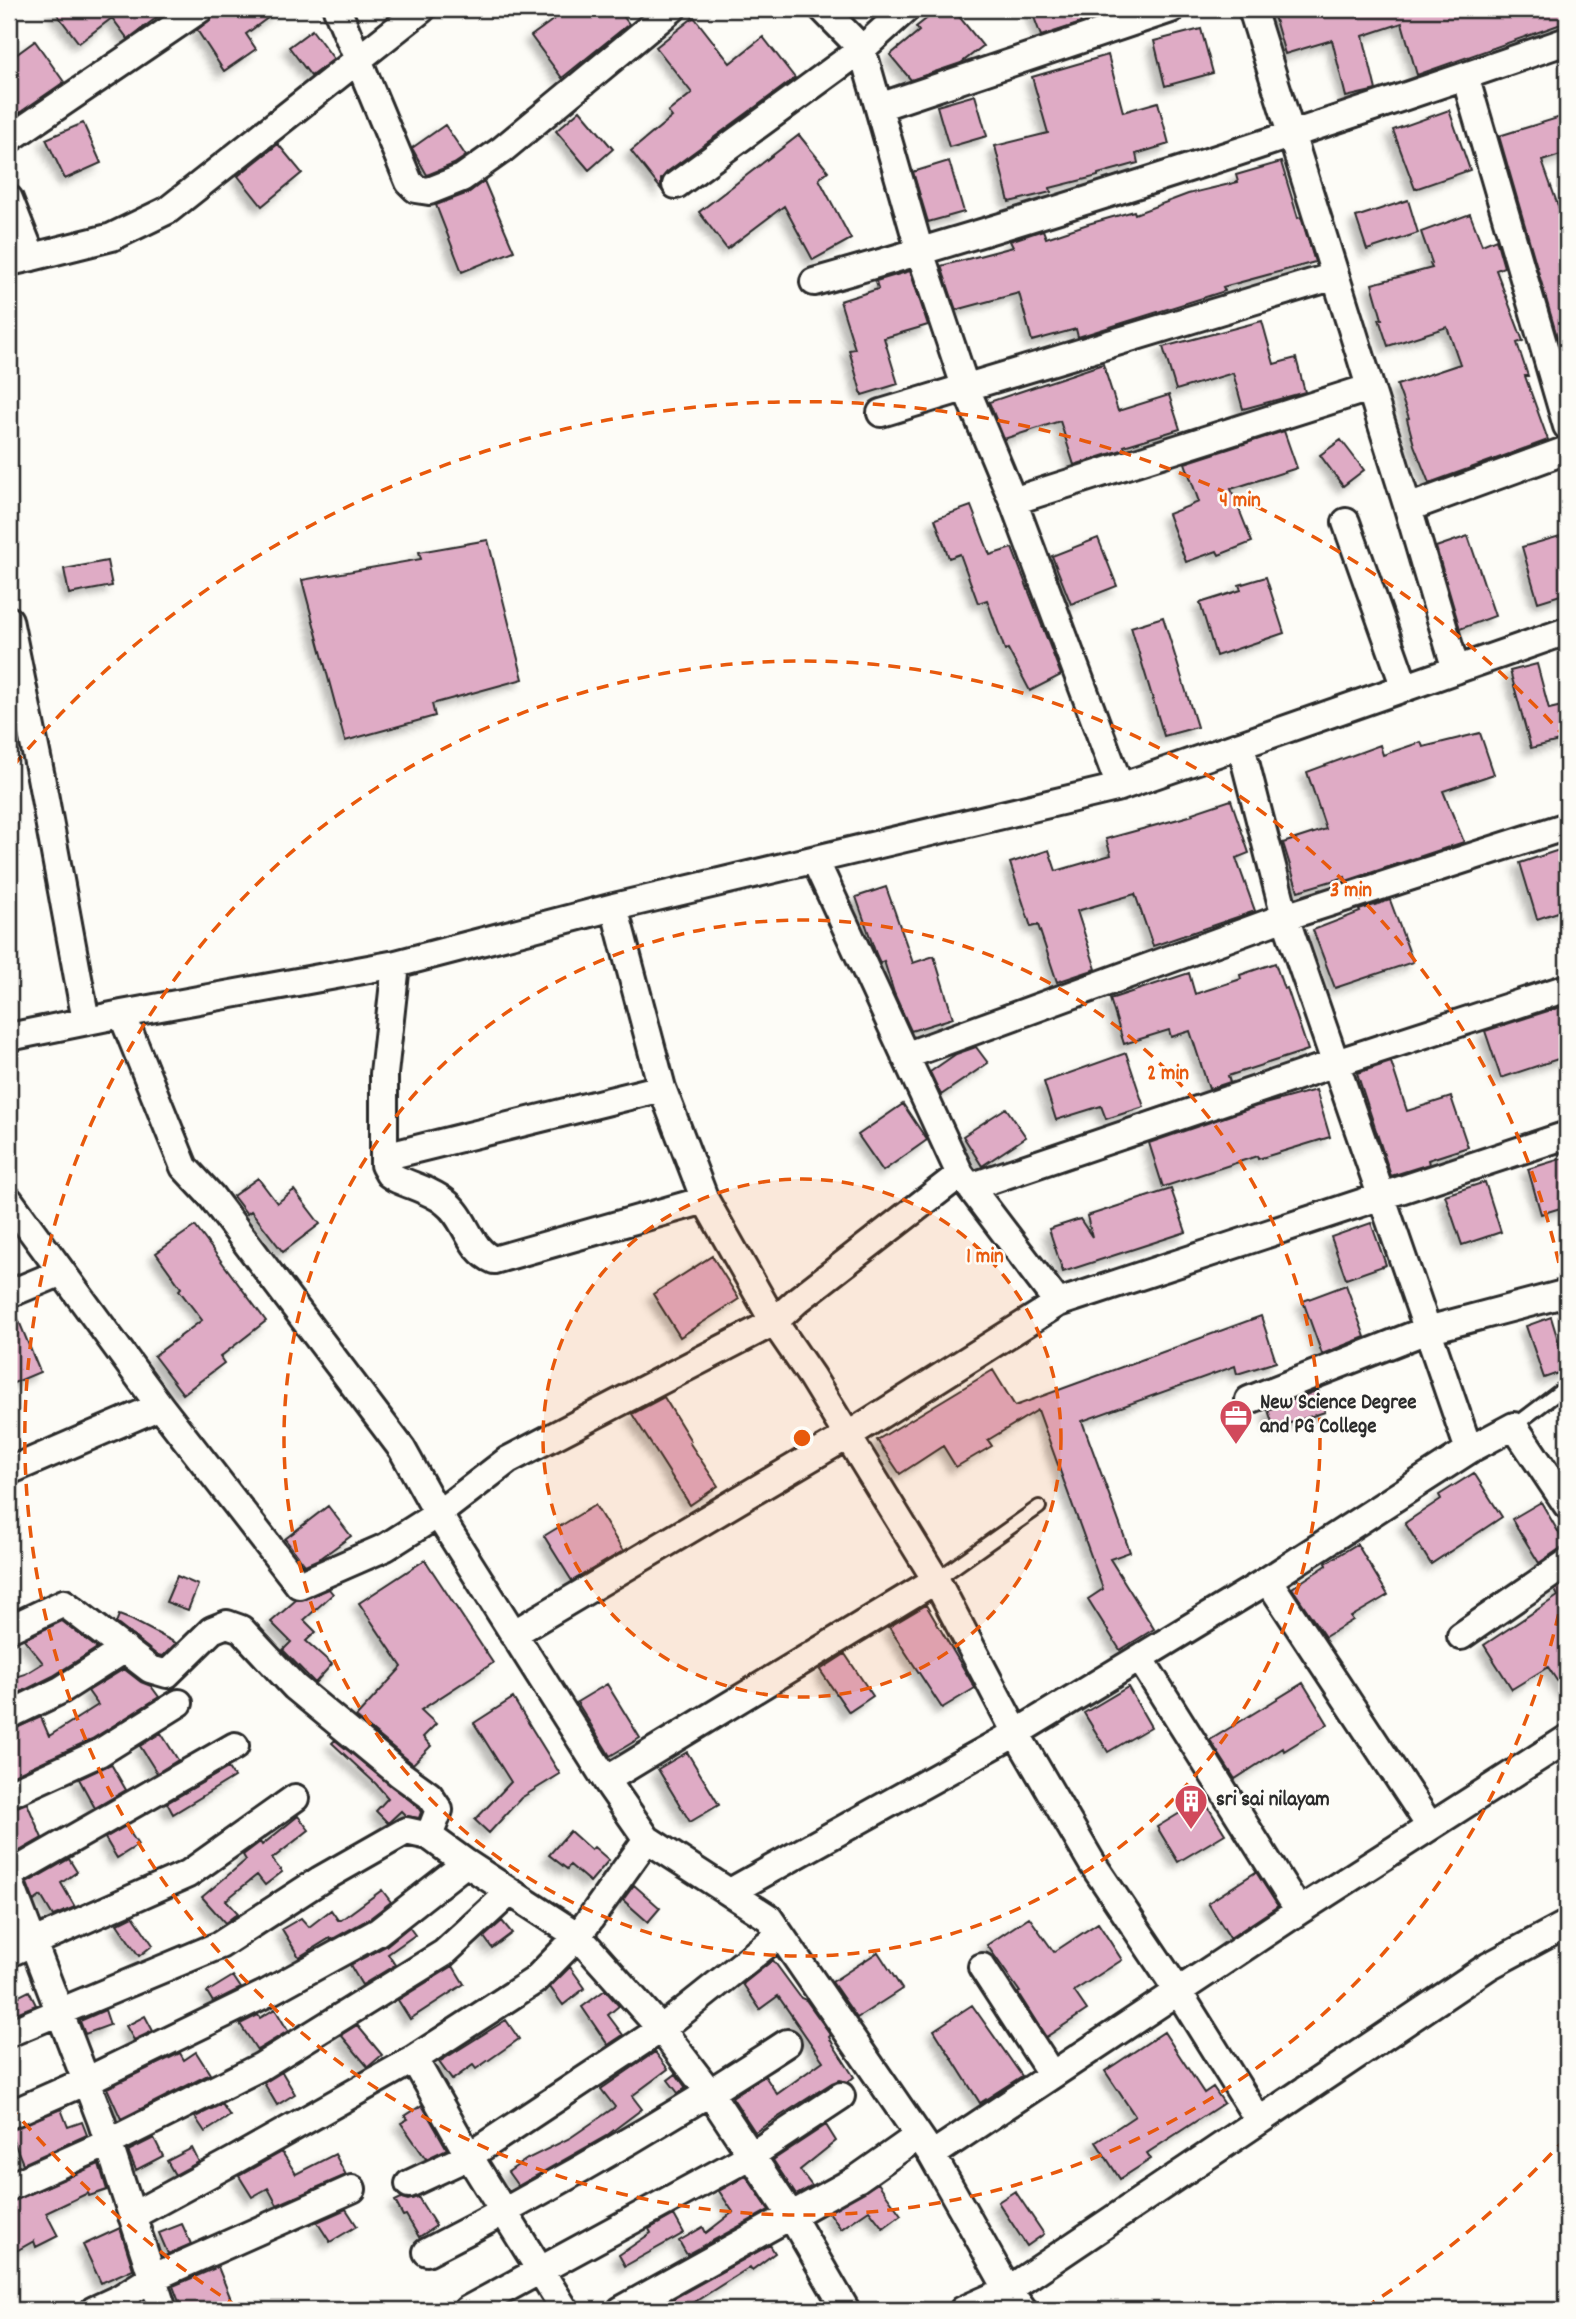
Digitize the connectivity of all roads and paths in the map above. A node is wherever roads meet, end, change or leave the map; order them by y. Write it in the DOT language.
graph roads {
  1 [pos="200,9"];
  2 [pos="337,9"];
  3 [pos="422,9"];
  4 [pos="672,9"];
  5 [pos="823,9"];
  6 [pos="906,9"];
  7 [pos="1171,9"];
  8 [pos="1252,9"];
  9 [pos="1112,17"];
  10 [pos="1567,41"];
  11 [pos="862,49"];
  12 [pos="358,61"];
  13 [pos="1465,76"];
  14 [pos="879,107"];
  15 [pos="1293,136"];
  16 [pos="9,139"];
  17 [pos="676,185"];
  18 [pos="9,199"];
  19 [pos="920,252"];
  20 [pos="20,260"];
  21 [pos="1335,276"];
  22 [pos="814,282"];
  23 [pos="965,386"];
  24 [pos="1369,388"];
  25 [pos="881,413"];
  26 [pos="1567,426"];
  27 [pos="1567,450"];
  28 [pos="1013,501"];
  29 [pos="1408,508"];
  30 [pos="1346,522"];
  31 [pos="9,620"];
  32 [pos="1567,631"];
  33 [pos="1456,670"];
  34 [pos="1405,688"];
  35 [pos="1241,746"];
  36 [pos="1120,787"];
  37 [pos="1567,827"];
  38 [pos="815,860"];
  39 [pos="614,907"];
  40 [pos="1285,917"];
  41 [pos="396,964"];
  42 [pos="1567,988"];
  43 [pos="122,1014"];
  44 [pos="86,1021"];
  45 [pos="9,1037"];
  46 [pos="905,1056"];
  47 [pos="1336,1063"];
  48 [pos="662,1088"];
  49 [pos="1567,1135"];
  50 [pos="384,1157"];
  51 [pos="965,1180"];
  52 [pos="1381,1195"];
  53 [pos="9,1200"];
  54 [pos="705,1200"];
  55 [pos="62,1272"];
  56 [pos="1567,1293"];
  57 [pos="9,1294"];
  58 [pos="1058,1303"];
  59 [pos="774,1322"];
  60 [pos="1427,1330"];
  61 [pos="1567,1386"];
  62 [pos="1249,1400"];
  63 [pos="160,1406"];
  64 [pos="1514,1426"];
  65 [pos="847,1436"];
  66 [pos="1469,1450"];
  67 [pos="9,1471"];
  68 [pos="1567,1505"];
  69 [pos="1039,1507"];
  70 [pos="438,1514"];
  71 [pos="1567,1563"];
  72 [pos="936,1580"];
  73 [pos="1268,1580"];
  74 [pos="9,1629"];
  75 [pos="513,1634"];
  76 [pos="1461,1636"];
  77 [pos="125,1649"];
  78 [pos="1140,1658"];
  79 [pos="179,1703"];
  80 [pos="9,1715"];
  81 [pos="1016,1733"];
  82 [pos="235,1746"];
  83 [pos="1565,1746"];
  84 [pos="606,1780"];
  85 [pos="9,1794"];
  86 [pos="295,1798"];
  87 [pos="1430,1826"];
  88 [pos="429,1836"];
  89 [pos="647,1839"];
  90 [pos="466,1863"];
  91 [pos="9,1877"];
  92 [pos="510,1892"];
  93 [pos="730,1892"];
  94 [pos="1299,1911"];
  95 [pos="1567,1924"];
  96 [pos="780,1934"];
  97 [pos="578,1936"];
  98 [pos="33,1944"];
  99 [pos="9,1953"];
  100 [pos="982,1967"];
  101 [pos="1178,1991"];
  102 [pos="59,2011"];
  103 [pos="661,2029"];
  104 [pos="9,2033"];
  105 [pos="787,2043"];
  106 [pos="414,2059"];
  107 [pos="1052,2075"];
  108 [pos="86,2081"];
  109 [pos="710,2093"];
  110 [pos="841,2096"];
  111 [pos="9,2115"];
  112 [pos="1259,2121"];
  113 [pos="108,2143"];
  114 [pos="925,2146"];
  115 [pos="469,2155"];
  116 [pos="752,2155"];
  117 [pos="409,2184"];
  118 [pos="9,2187"];
  119 [pos="352,2189"];
  120 [pos="503,2213"];
  121 [pos="132,2216"];
  122 [pos="792,2217"];
  123 [pos="427,2252"];
  124 [pos="540,2269"];
  125 [pos="152,2277"];
  126 [pos="1016,2300"];
  127 [pos="94,2310"];
  128 [pos="163,2310"];
  129 [pos="467,2310"];
  130 [pos="565,2310"];
  131 [pos="621,2310"];
  132 [pos="846,2310"];
  133 [pos="963,2310"];
  1 -- 16 [label="street"];
  2 -- 12 [label="street"];
  3 -- 12 [label="street"];
  4 -- 12 [label="street"];
  5 -- 11 [label="street"];
  6 -- 11 [label="street"];
  7 -- 9 [label="street"];
  8 -- 15 [label="street"];
  9 -- 14 [label="street"];
  10 -- 13 [label="street"];
  11 -- 14 [label="street"];
  11 -- 17 [label="street"];
  12 -- 20 [label="street"];
  13 -- 15 [label="street"];
  13 -- 26 [label="street"];
  14 -- 19 [label="street"];
  15 -- 19 [label="street"];
  15 -- 21 [label="street"];
  18 -- 20 [label="street"];
  19 -- 22 [label="street"];
  19 -- 23 [label="street"];
  21 -- 23 [label="street"];
  21 -- 24 [label="street"];
  23 -- 25 [label="street"];
  23 -- 28 [label="street"];
  24 -- 28 [label="street"];
  24 -- 29 [label="street"];
  27 -- 29 [label="street"];
  28 -- 36 [label="street"];
  29 -- 33 [label="street"];
  30 -- 34 [label="street"];
  31 -- 44 [label="street"];
  32 -- 33 [label="street"];
  33 -- 34 [label="street"];
  34 -- 35 [label="street"];
  35 -- 36 [label="street"];
  35 -- 40 [label="street"];
  36 -- 38 [label="street"];
  37 -- 40 [label="street"];
  38 -- 39 [label="street"];
  38 -- 46 [label="street"];
  39 -- 41 [label="street"];
  39 -- 48 [label="street"];
  40 -- 46 [label="street"];
  40 -- 47 [label="street"];
  41 -- 43 [label="street"];
  41 -- 50 [label="street"];
  42 -- 47 [label="street"];
  43 -- 44 [label="street"];
  43 -- 70 [label="street"];
  44 -- 45 [label="street"];
  46 -- 51 [label="street"];
  47 -- 51 [label="street"];
  47 -- 52 [label="street"];
  48 -- 50 [label="street"];
  48 -- 54 [label="street"];
  49 -- 52 [label="street"];
  50 -- 54 [label="street"];
  51 -- 58 [label="street"];
  51 -- 59 [label="street"];
  52 -- 58 [label="street"];
  52 -- 60 [label="street"];
  53 -- 55 [label="street"];
  54 -- 59 [label="street"];
  55 -- 57 [label="street"];
  55 -- 63 [label="street"];
  56 -- 60 [label="street"];
  58 -- 65 [label="street"];
  59 -- 65 [label="street"];
  59 -- 70 [label="street"];
  60 -- 62 [label="street"];
  60 -- 66 [label="street"];
  61 -- 64 [label="lane"];
  63 -- 67 [label="street"];
  63 -- 70 [label="street"];
  64 -- 66 [label="street"];
  64 -- 68 [label="street"];
  65 -- 72 [label="street"];
  65 -- 75 [label="street"];
  66 -- 73 [label="street"];
  69 -- 72 [label="lane"];
  70 -- 75 [label="street"];
  71 -- 76 [label="street"];
  72 -- 81 [label="street"];
  72 -- 84 [label="street"];
  73 -- 78 [label="street"];
  73 -- 87 [label="street"];
  74 -- 77 [label="street"];
  75 -- 84 [label="street"];
  77 -- 80 [label="street"];
  77 -- 88 [label="street"];
  78 -- 81 [label="street"];
  78 -- 94 [label="street"];
  79 -- 85 [label="street"];
  81 -- 93 [label="street"];
  81 -- 101 [label="street"];
  82 -- 91 [label="street"];
  83 -- 87 [label="street"];
  84 -- 89 [label="street"];
  86 -- 98 [label="street"];
  87 -- 94 [label="street"];
  88 -- 90 [label="street"];
  88 -- 102 [label="street"];
  89 -- 93 [label="street"];
  89 -- 97 [label="street"];
  90 -- 92 [label="street"];
  90 -- 108 [label="street"];
  91 -- 98 [label="street"];
  92 -- 97 [label="street"];
  92 -- 113 [label="street"];
  93 -- 96 [label="street"];
  94 -- 101 [label="street"];
  95 -- 112 [label="street"];
  96 -- 103 [label="street"];
  96 -- 114 [label="street"];
  97 -- 103 [label="street"];
  97 -- 106 [label="street"];
  98 -- 99 [label="street"];
  98 -- 102 [label="street"];
  100 -- 107 [label="street"];
  101 -- 107 [label="street"];
  101 -- 112 [label="street"];
  102 -- 104 [label="street"];
  102 -- 108 [label="street"];
  103 -- 109 [label="street"];
  103 -- 115 [label="street"];
  105 -- 109 [label="street"];
  106 -- 115 [label="street"];
  106 -- 121 [label="street"];
  107 -- 114 [label="street"];
  108 -- 111 [label="street"];
  108 -- 113 [label="street"];
  109 -- 116 [label="street"];
  109 -- 120 [label="street"];
  110 -- 116 [label="street"];
  112 -- 126 [label="street"];
  113 -- 118 [label="street"];
  113 -- 121 [label="street"];
  114 -- 122 [label="street"];
  114 -- 126 [label="street"];
  115 -- 117 [label="street"];
  115 -- 120 [label="street"];
  116 -- 122 [label="street"];
  116 -- 124 [label="street"];
  119 -- 125 [label="street"];
  120 -- 123 [label="street"];
  120 -- 124 [label="street"];
  121 -- 125 [label="street"];
  122 -- 131 [label="street"];
  122 -- 132 [label="street"];
  124 -- 129 [label="street"];
  124 -- 130 [label="street"];
  125 -- 127 [label="street"];
  125 -- 128 [label="street"];
  126 -- 133 [label="street"];
}
